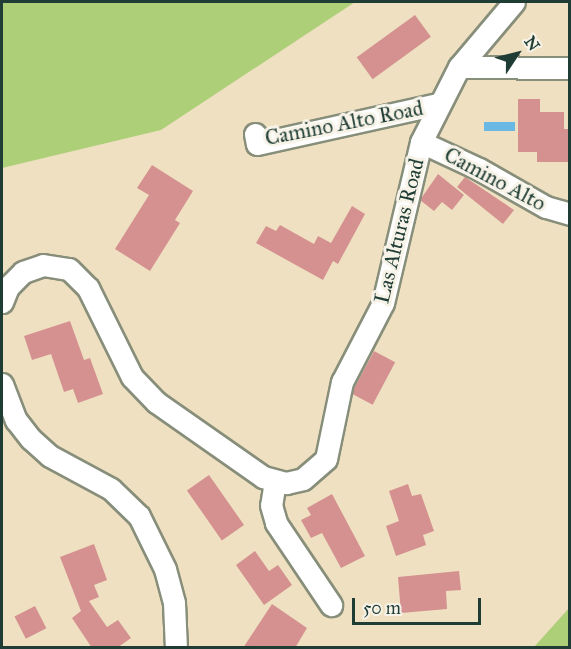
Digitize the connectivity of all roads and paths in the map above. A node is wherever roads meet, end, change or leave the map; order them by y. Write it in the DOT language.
graph roads {
  1 [pos="514,2"];
  2 [pos="459,68"];
  3 [pos="570,68"];
  4 [pos="438,104"];
  5 [pos="255,134"];
  6 [pos="421,142"];
  7 [pos="570,214"];
  8 [pos="2,302"];
  9 [pos="2,384"];
  10 [pos="275,481"];
  11 [pos="331,605"];
  12 [pos="176,648"];
  1 -- 2 [label="street, Las Alturas Road"];
  2 -- 3 [label="street"];
  2 -- 4 [label="street, Las Alturas Road"];
  4 -- 5 [label="street, Camino Alto Road"];
  4 -- 6 [label="street, Las Alturas Road"];
  6 -- 7 [label="street, Camino Alto"];
  6 -- 10 [label="street, Las Alturas Road"];
  8 -- 10 [label="street"];
  9 -- 12 [label="street"];
  10 -- 11 [label="street"];
}
